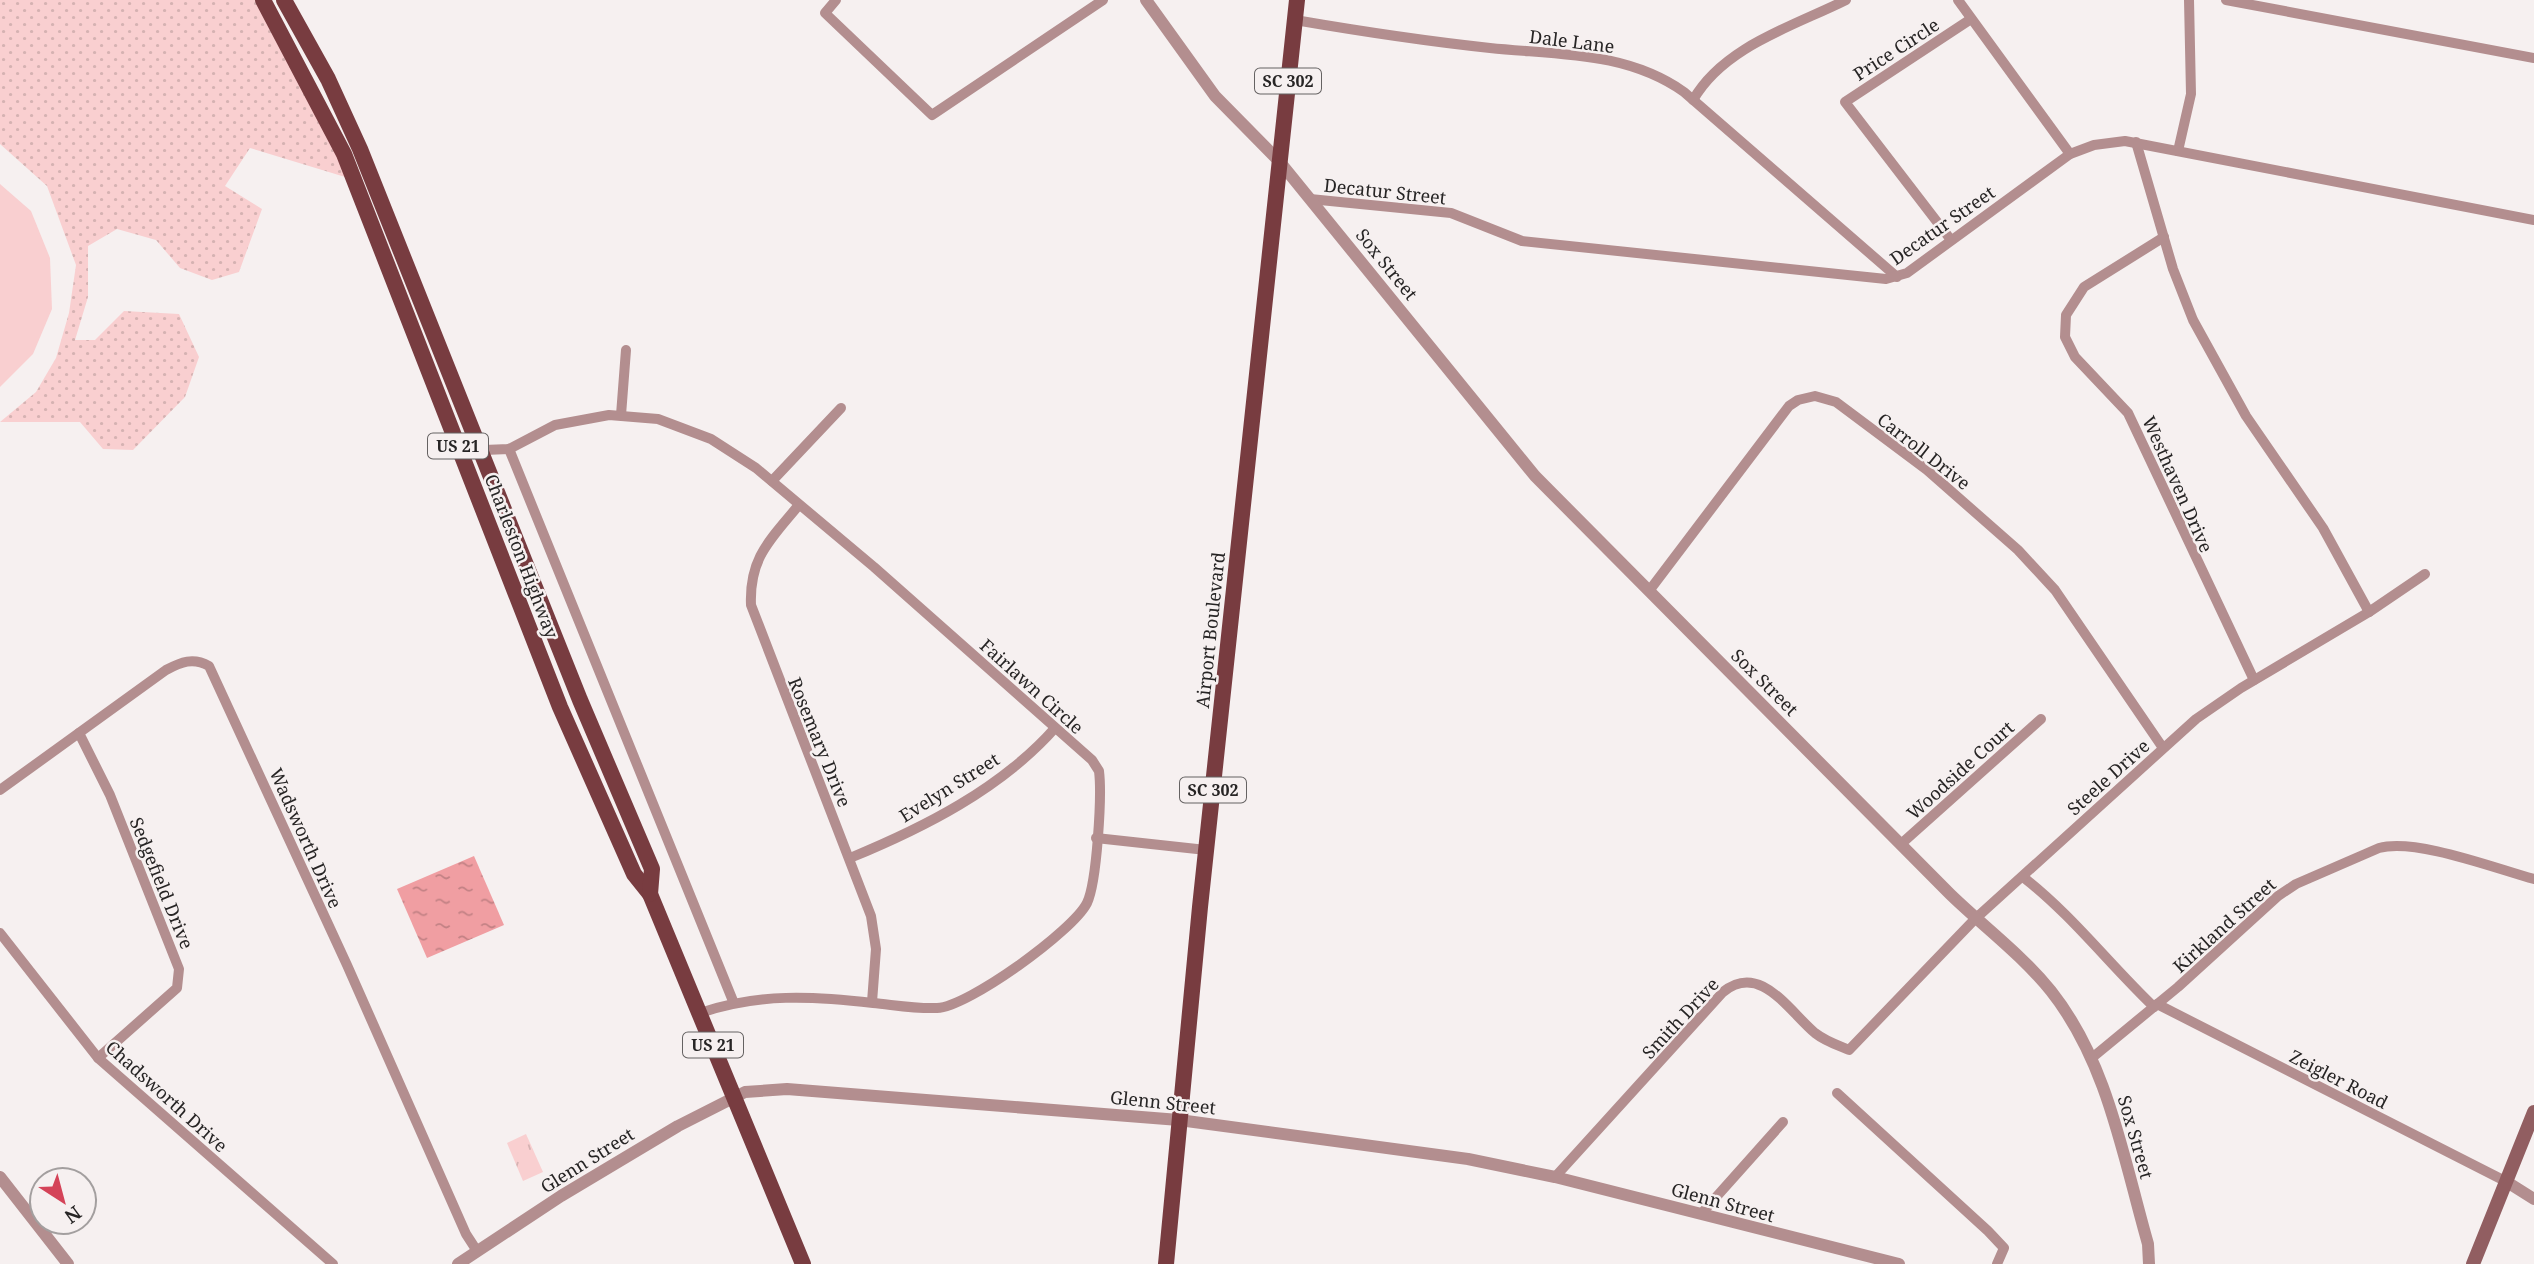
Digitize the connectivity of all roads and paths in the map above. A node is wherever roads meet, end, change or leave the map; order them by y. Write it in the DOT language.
graph roads {
  1 [pos="263,0"];
  2 [pos="284,0"];
  3 [pos="836,0"];
  4 [pos="1103,0"];
  5 [pos="1146,0"];
  6 [pos="1297,0"];
  7 [pos="1846,0"];
  8 [pos="1958,0"];
  9 [pos="2189,0"];
  10 [pos="2226,0"];
  11 [pos="1971,19"];
  12 [pos="1295,20"];
  13 [pos="2534,58"];
  14 [pos="1693,100"];
  15 [pos="2136,142"];
  16 [pos="2178,151"];
  17 [pos="2070,154"];
  18 [pos="1279,161"];
  19 [pos="1310,199"];
  20 [pos="2534,220"];
  21 [pos="2164,237"];
  22 [pos="1951,240"];
  23 [pos="1898,277"];
  24 [pos="626,350"];
  25 [pos="841,408"];
  26 [pos="621,415"];
  27 [pos="509,449"];
  28 [pos="459,451"];
  29 [pos="483,451"];
  30 [pos="772,481"];
  31 [pos="798,506"];
  32 [pos="2425,575"];
  33 [pos="1649,591"];
  34 [pos="2369,612"];
  35 [pos="2254,680"];
  36 [pos="2041,719"];
  37 [pos="1055,728"];
  38 [pos="79,733"];
  39 [pos="2163,748"];
  40 [pos="0,790"];
  41 [pos="1096,838"];
  42 [pos="1900,844"];
  43 [pos="1206,850"];
  44 [pos="850,858"];
  45 [pos="2023,877"];
  46 [pos="2534,879"];
  47 [pos="650,894"];
  48 [pos="1975,919"];
  49 [pos="0,933"];
  50 [pos="733,1002"];
  51 [pos="872,1002"];
  52 [pos="2155,1006"];
  53 [pos="700,1013"];
  54 [pos="1849,1050"];
  55 [pos="2093,1057"];
  56 [pos="98,1058"];
  57 [pos="1837,1093"];
  58 [pos="735,1096"];
  59 [pos="2534,1112"];
  60 [pos="1180,1120"];
  61 [pos="1783,1122"];
  62 [pos="0,1177"];
  63 [pos="1555,1177"];
  64 [pos="2507,1182"];
  65 [pos="2534,1199"];
  66 [pos="1701,1214"];
  67 [pos="477,1251"];
  68 [pos="68,1264"];
  69 [pos="333,1264"];
  70 [pos="458,1264"];
  71 [pos="803,1264"];
  72 [pos="1166,1264"];
  73 [pos="1899,1264"];
  74 [pos="1997,1264"];
  75 [pos="2149,1264"];
  76 [pos="2473,1264"];
  1 -- 28 [label="main road, Charleston Highway / US 21"];
  2 -- 29 [label="main road, Charleston Highway / US 21"];
  3 -- 4 [label="street"];
  5 -- 18 [label="street, Sox Street"];
  6 -- 12 [label="main road, Airport Boulevard / SC 302"];
  7 -- 14 [label="street"];
  8 -- 11 [label="street"];
  9 -- 16 [label="street"];
  10 -- 13 [label="street"];
  11 -- 17 [label="street"];
  11 -- 22 [label="street, Price Circle"];
  12 -- 14 [label="street, Dale Lane"];
  12 -- 18 [label="main road, Airport Boulevard / SC 302"];
  14 -- 23 [label="street, Dale Lane"];
  15 -- 16 [label="street, Decatur Street"];
  15 -- 17 [label="street, Decatur Street"];
  15 -- 21 [label="street"];
  16 -- 20 [label="street, Decatur Street"];
  17 -- 22 [label="street, Decatur Street"];
  18 -- 19 [label="street, Sox Street"];
  18 -- 43 [label="main road, Airport Boulevard / SC 302"];
  19 -- 23 [label="street, Decatur Street"];
  19 -- 33 [label="street, Sox Street"];
  21 -- 34 [label="street"];
  21 -- 35 [label="street, Westhaven Drive"];
  22 -- 23 [label="street, Decatur Street"];
  24 -- 26 [label="street"];
  25 -- 30 [label="street"];
  26 -- 27 [label="street, Fairlawn Circle"];
  26 -- 30 [label="street, Fairlawn Circle"];
  27 -- 29 [label="street, Fairlawn Circle"];
  27 -- 50 [label="street, Charleston Highway"];
  28 -- 29 [label="street, Fairlawn Circle"];
  28 -- 47 [label="main road, Charleston Highway / US 21"];
  29 -- 47 [label="main road, Charleston Highway / US 21"];
  30 -- 31 [label="street, Fairlawn Circle"];
  31 -- 37 [label="street, Fairlawn Circle"];
  31 -- 44 [label="street, Rosemary Drive"];
  32 -- 34 [label="street, Steele Drive"];
  33 -- 39 [label="street, Carroll Drive"];
  33 -- 42 [label="street, Sox Street"];
  34 -- 35 [label="street, Steele Drive"];
  35 -- 39 [label="street, Steele Drive"];
  36 -- 42 [label="street, Woodside Court"];
  37 -- 41 [label="street, Fairlawn Circle"];
  37 -- 44 [label="street, Evelyn Street"];
  38 -- 40 [label="street, Wadsworth Drive"];
  38 -- 56 [label="street, Sedgefield Drive"];
  38 -- 67 [label="street, Wadsworth Drive"];
  39 -- 45 [label="street, Steele Drive"];
  41 -- 43 [label="street"];
  41 -- 51 [label="street, Fairlawn Circle"];
  42 -- 48 [label="street, Sox Street"];
  43 -- 60 [label="main road, Airport Boulevard / SC 302"];
  44 -- 51 [label="street, Rosemary Drive"];
  45 -- 48 [label="street, Steele Drive"];
  45 -- 52 [label="street, Zeigler Road"];
  46 -- 52 [label="street, Kirkland Street"];
  47 -- 53 [label="main road, Charleston Highway / US 21"];
  48 -- 54 [label="street, Steele Drive"];
  48 -- 55 [label="street, Sox Street"];
  49 -- 56 [label="street, Chadsworth Drive"];
  50 -- 51 [label="street, Fairlawn Circle"];
  50 -- 53 [label="street, Fairlawn Circle"];
  52 -- 55 [label="street, Kirkland Street"];
  52 -- 64 [label="street, Zeigler Road"];
  53 -- 58 [label="main road, Charleston Highway / US 21"];
  54 -- 63 [label="street, Smith Drive"];
  55 -- 75 [label="street, Sox Street"];
  56 -- 69 [label="street, Chadsworth Drive"];
  57 -- 74 [label="street"];
  58 -- 60 [label="street, Glenn Street"];
  58 -- 67 [label="street, Glenn Street"];
  58 -- 71 [label="main road, Charleston Highway / US 21"];
  59 -- 64 [label="main road"];
  60 -- 63 [label="street, Glenn Street"];
  60 -- 72 [label="main road, Airport Boulevard / SC 302"];
  61 -- 66 [label="street"];
  62 -- 68 [label="street"];
  63 -- 66 [label="street, Glenn Street"];
  64 -- 65 [label="street"];
  64 -- 76 [label="main road"];
  66 -- 73 [label="street, Glenn Street"];
  67 -- 70 [label="street, Glenn Street"];
}
